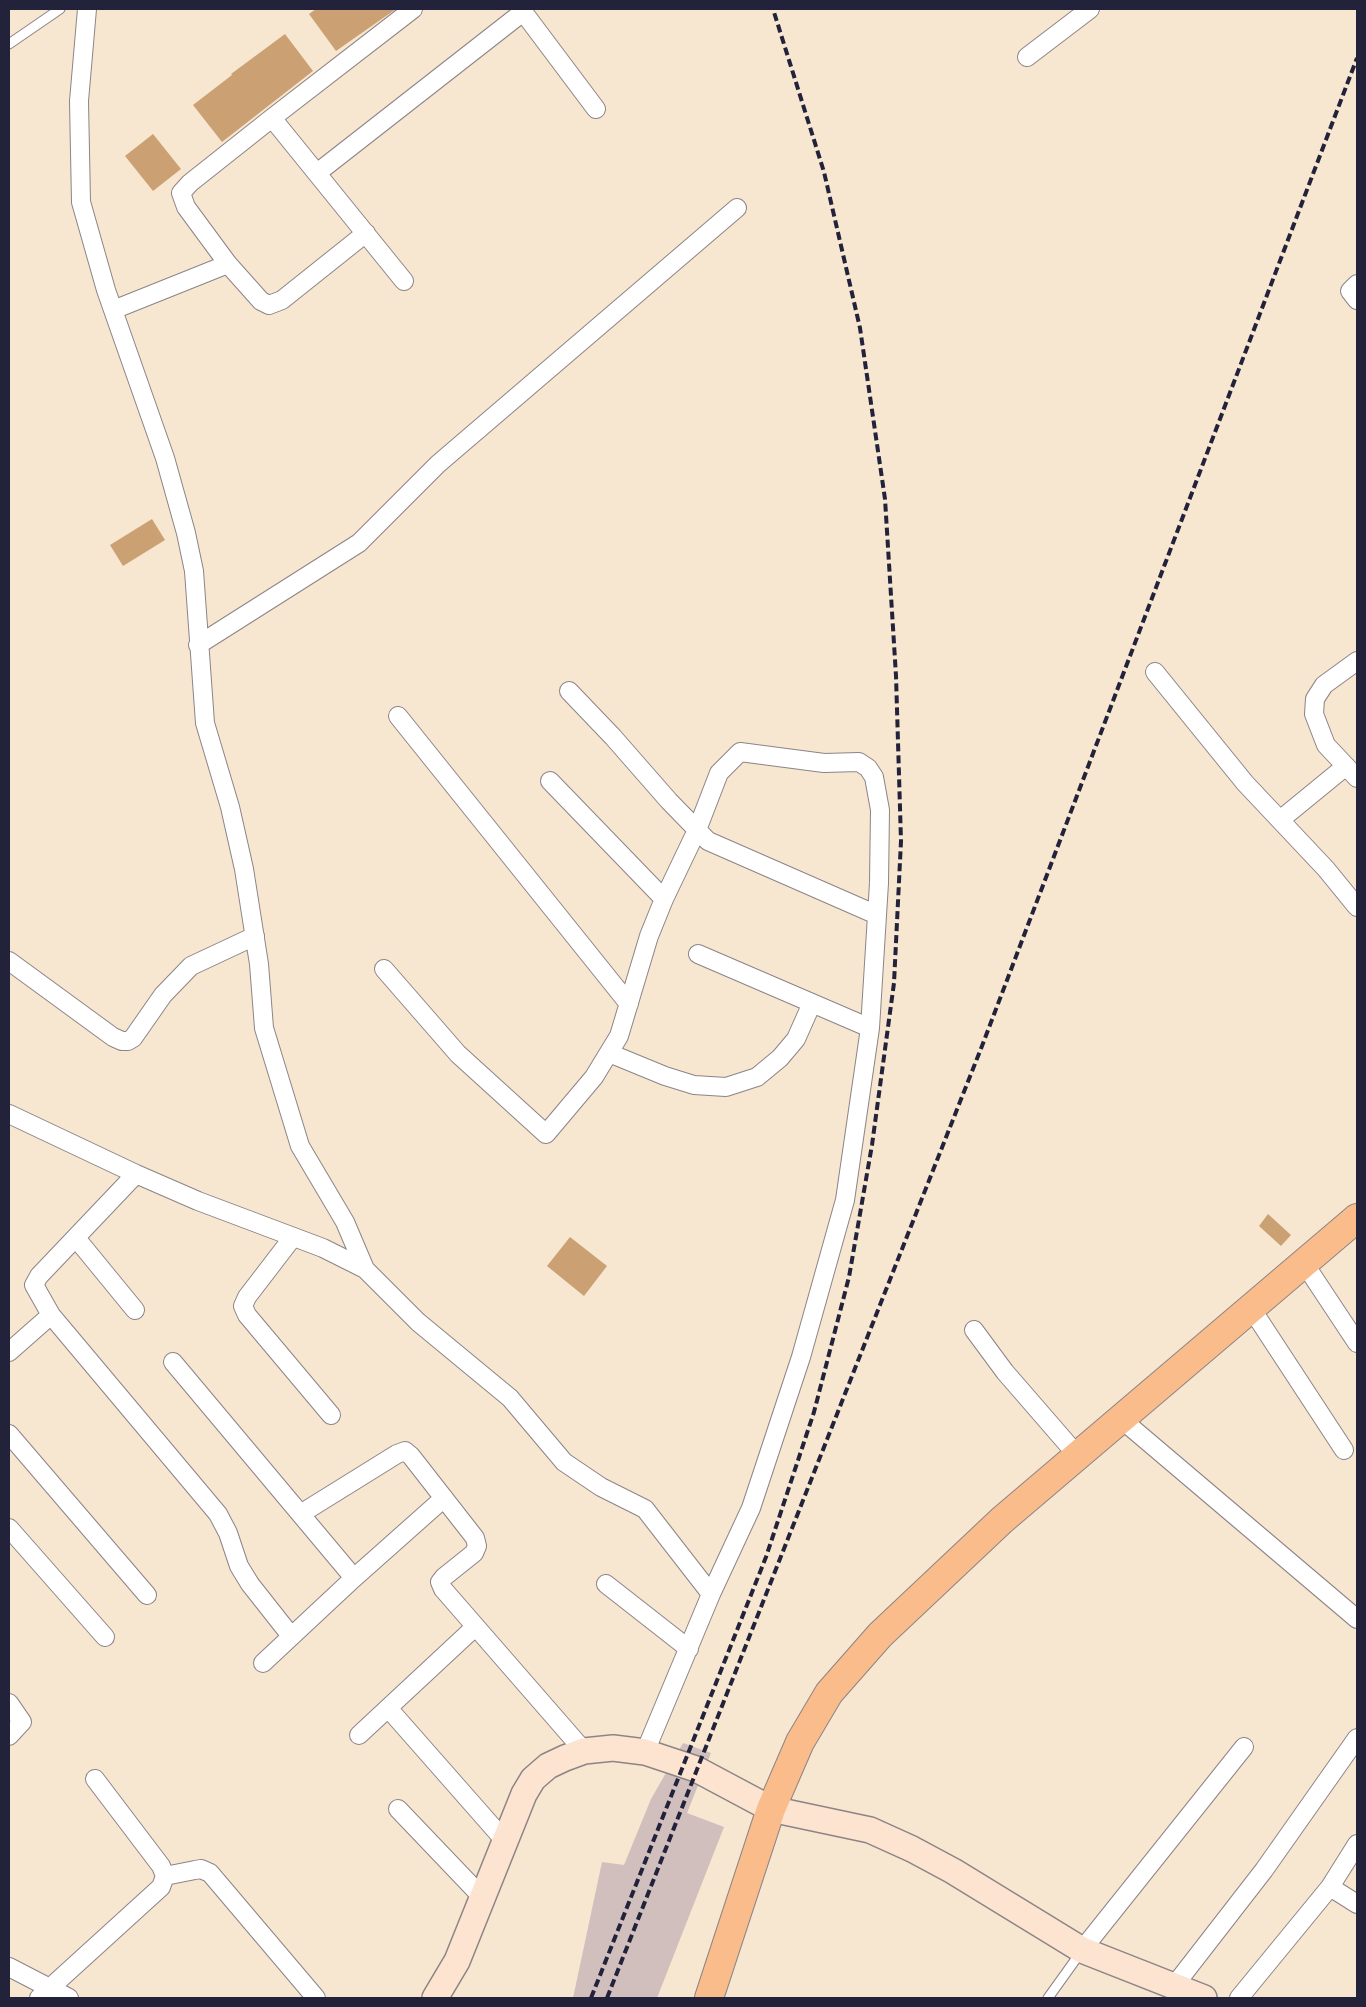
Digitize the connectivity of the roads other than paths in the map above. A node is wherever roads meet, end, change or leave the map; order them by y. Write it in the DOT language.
graph roads {
  1 [pos="60,9"];
  2 [pos="86,9"];
  3 [pos="413,9"];
  4 [pos="1090,9"];
  5 [pos="522,10"];
  6 [pos="9,44"];
  7 [pos="1027,57"];
  8 [pos="596,109"];
  9 [pos="272,118"];
  10 [pos="317,173"];
  11 [pos="737,208"];
  12 [pos="366,233"];
  13 [pos="228,264"];
  14 [pos="404,281"];
  15 [pos="1357,284"];
  16 [pos="1357,300"];
  17 [pos="113,310"];
  18 [pos="198,645"];
  19 [pos="1357,661"];
  20 [pos="1155,672"];
  21 [pos="569,691"];
  22 [pos="398,716"];
  23 [pos="1352,772"];
  24 [pos="550,781"];
  25 [pos="1280,820"];
  26 [pos="697,830"];
  27 [pos="664,899"];
  28 [pos="1357,906"];
  29 [pos="877,915"];
  30 [pos="255,936"];
  31 [pos="698,954"];
  32 [pos="9,961"];
  33 [pos="384,969"];
  34 [pos="812,1003"];
  35 [pos="629,1004"];
  36 [pos="870,1028"];
  37 [pos="609,1053"];
  38 [pos="9,1114"];
  39 [pos="136,1174"];
  40 [pos="1357,1218"];
  41 [pos="293,1236"];
  42 [pos="76,1238"];
  43 [pos="1304,1263"];
  44 [pos="365,1269"];
  45 [pos="1251,1308"];
  46 [pos="135,1310"];
  47 [pos="51,1315"];
  48 [pos="974,1330"];
  49 [pos="1357,1343"];
  50 [pos="9,1352"];
  51 [pos="173,1362"];
  52 [pos="331,1414"];
  53 [pos="1120,1418"];
  54 [pos="9,1434"];
  55 [pos="1344,1450"];
  56 [pos="1077,1455"];
  57 [pos="444,1498"];
  58 [pos="302,1513"];
  59 [pos="9,1528"];
  60 [pos="354,1578"];
  61 [pos="606,1584"];
  62 [pos="711,1594"];
  63 [pos="147,1595"];
  64 [pos="1357,1619"];
  65 [pos="475,1627"];
  66 [pos="292,1636"];
  67 [pos="105,1638"];
  68 [pos="689,1649"];
  69 [pos="263,1663"];
  70 [pos="9,1702"];
  71 [pos="388,1708"];
  72 [pos="359,1735"];
  73 [pos="9,1736"];
  74 [pos="1357,1738"];
  75 [pos="1244,1746"];
  76 [pos="584,1751"];
  77 [pos="645,1752"];
  78 [pos="95,1780"];
  79 [pos="398,1809"];
  80 [pos="771,1809"];
  81 [pos="505,1841"];
  82 [pos="1357,1844"];
  83 [pos="165,1876"];
  84 [pos="1330,1887"];
  85 [pos="482,1897"];
  86 [pos="1357,1904"];
  87 [pos="1082,1950"];
  88 [pos="9,1967"];
  89 [pos="1174,1986"];
  90 [pos="44,1993"];
  91 [pos="69,1998"];
  92 [pos="316,1998"];
  93 [pos="435,1998"];
  94 [pos="710,1998"];
  95 [pos="1048,1998"];
  96 [pos="1204,1998"];
  97 [pos="1239,1998"];
  1 -- 6 [label="lane"];
  2 -- 17 [label="street"];
  3 -- 9 [label="street"];
  4 -- 7 [label="street"];
  5 -- 8 [label="street"];
  5 -- 10 [label="street"];
  9 -- 10 [label="street"];
  9 -- 13 [label="street"];
  10 -- 12 [label="street"];
  11 -- 18 [label="street"];
  12 -- 13 [label="street"];
  12 -- 14 [label="street"];
  13 -- 17 [label="street"];
  15 -- 16 [label="street"];
  17 -- 18 [label="street"];
  18 -- 30 [label="street"];
  19 -- 23 [label="street"];
  20 -- 25 [label="street"];
  21 -- 26 [label="street"];
  22 -- 35 [label="street"];
  23 -- 25 [label="street"];
  24 -- 27 [label="street"];
  25 -- 28 [label="street"];
  26 -- 27 [label="street"];
  26 -- 29 [label="street"];
  26 -- 29 [label="street"];
  27 -- 35 [label="street"];
  29 -- 36 [label="street"];
  30 -- 32 [label="street"];
  30 -- 44 [label="street"];
  31 -- 34 [label="street"];
  33 -- 37 [label="street"];
  34 -- 36 [label="street"];
  34 -- 37 [label="street"];
  35 -- 37 [label="street"];
  36 -- 62 [label="street"];
  38 -- 39 [label="street"];
  39 -- 41 [label="street"];
  39 -- 42 [label="street"];
  40 -- 43 [label="main road"];
  41 -- 44 [label="street"];
  41 -- 52 [label="street"];
  42 -- 46 [label="street"];
  42 -- 47 [label="street"];
  43 -- 45 [label="main road"];
  43 -- 49 [label="street"];
  44 -- 62 [label="street"];
  45 -- 53 [label="main road"];
  45 -- 55 [label="street"];
  47 -- 50 [label="street"];
  47 -- 66 [label="street"];
  48 -- 56 [label="street"];
  51 -- 58 [label="street"];
  53 -- 56 [label="main road"];
  53 -- 64 [label="street"];
  54 -- 63 [label="street"];
  56 -- 80 [label="main road"];
  57 -- 58 [label="street"];
  57 -- 60 [label="street"];
  57 -- 65 [label="street"];
  58 -- 60 [label="street"];
  59 -- 67 [label="street"];
  60 -- 66 [label="street"];
  61 -- 68 [label="street"];
  62 -- 68 [label="street"];
  65 -- 71 [label="street"];
  65 -- 76 [label="street"];
  66 -- 69 [label="street"];
  68 -- 77 [label="street"];
  70 -- 73 [label="street"];
  71 -- 72 [label="street"];
  71 -- 81 [label="street"];
  74 -- 89 [label="street"];
  75 -- 87 [label="street"];
  76 -- 77 [label="street"];
  76 -- 81 [label="street"];
  77 -- 80 [label="street"];
  78 -- 83 [label="street"];
  79 -- 85 [label="street"];
  80 -- 87 [label="street"];
  80 -- 94 [label="main road"];
  81 -- 85 [label="street"];
  82 -- 84 [label="street"];
  83 -- 90 [label="street"];
  83 -- 92 [label="street"];
  84 -- 86 [label="street"];
  84 -- 97 [label="street"];
  85 -- 93 [label="street"];
  87 -- 89 [label="street"];
  87 -- 95 [label="lane"];
  88 -- 90 [label="street"];
  89 -- 96 [label="street"];
  90 -- 91 [label="street"];
}
